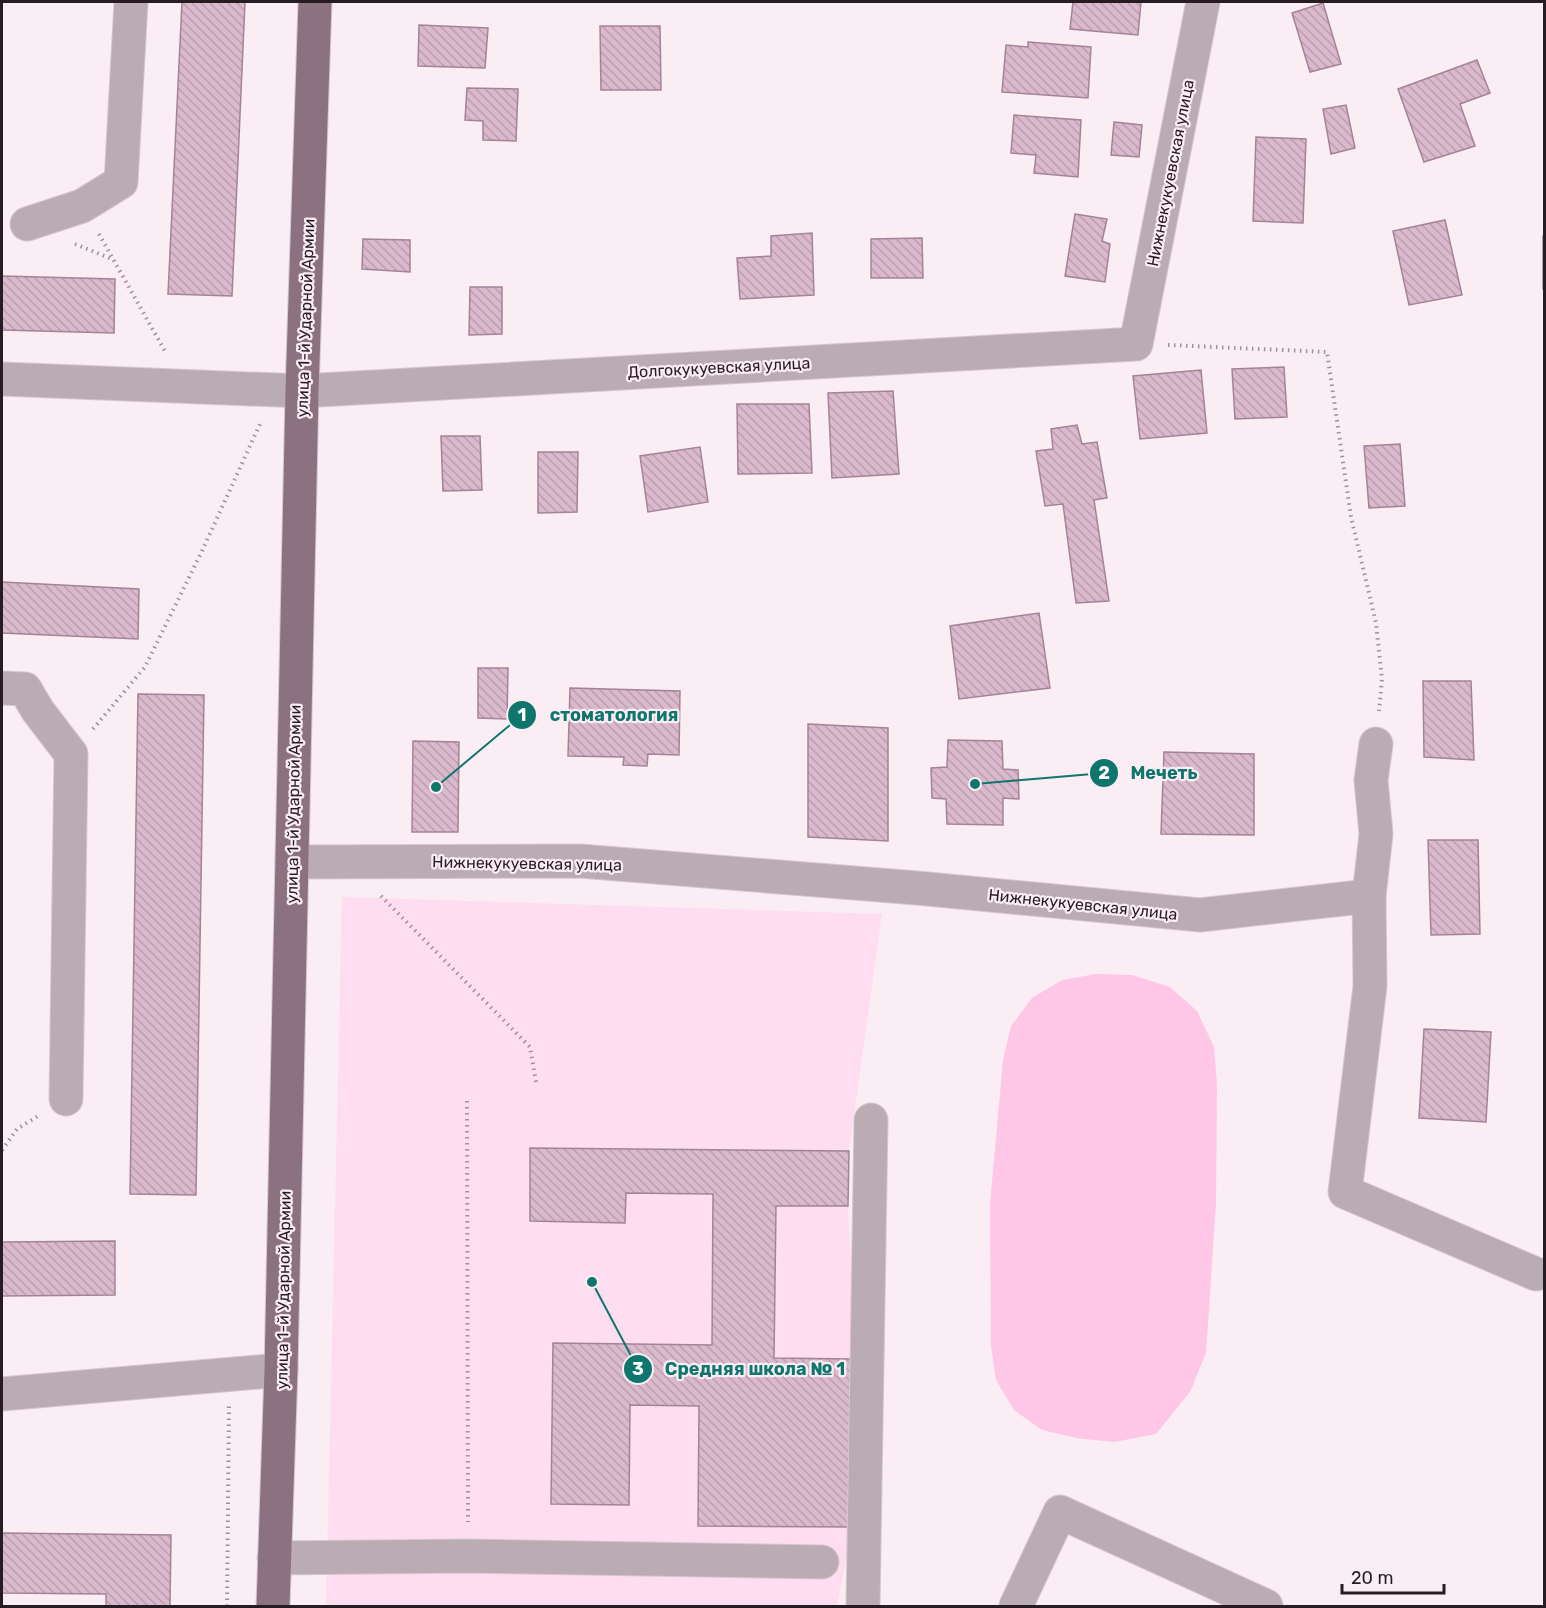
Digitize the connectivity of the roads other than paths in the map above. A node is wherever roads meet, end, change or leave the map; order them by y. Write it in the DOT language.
graph roads {
  1 [pos="131,2"];
  2 [pos="315,2"];
  3 [pos="1203,2"];
  4 [pos="27,224"];
  5 [pos="1136,344"];
  6 [pos="2,379"];
  7 [pos="289,390"];
  8 [pos="2,688"];
  9 [pos="1376,744"];
  10 [pos="293,862"];
  11 [pos="1369,896"];
  12 [pos="66,1099"];
  13 [pos="872,1120"];
  14 [pos="1536,1274"];
  15 [pos="281,1370"];
  16 [pos="2,1394"];
  17 [pos="274,1558"];
  18 [pos="822,1562"];
  19 [pos="273,1606"];
  20 [pos="863,1606"];
  21 [pos="1016,1606"];
  22 [pos="1266,1606"];
  1 -- 4 [label="street"];
  2 -- 7 [label="main road, улица 1-й Ударной Армии"];
  3 -- 5 [label="street, Нижнекукуевская улица"];
  5 -- 7 [label="street, Долгокукуевская улица"];
  6 -- 7 [label="street, Долгокукуевская улица"];
  7 -- 10 [label="main road, улица 1-й Ударной Армии"];
  8 -- 12 [label="street"];
  9 -- 11 [label="street"];
  10 -- 11 [label="street, Нижнекукуевская улица"];
  10 -- 15 [label="main road, улица 1-й Ударной Армии"];
  11 -- 14 [label="street"];
  13 -- 20 [label="street"];
  15 -- 16 [label="street"];
  15 -- 17 [label="main road, улица 1-й Ударной Армии"];
  17 -- 18 [label="street"];
  17 -- 19 [label="main road, улица 1-й Ударной Армии"];
  21 -- 22 [label="street"];
}
